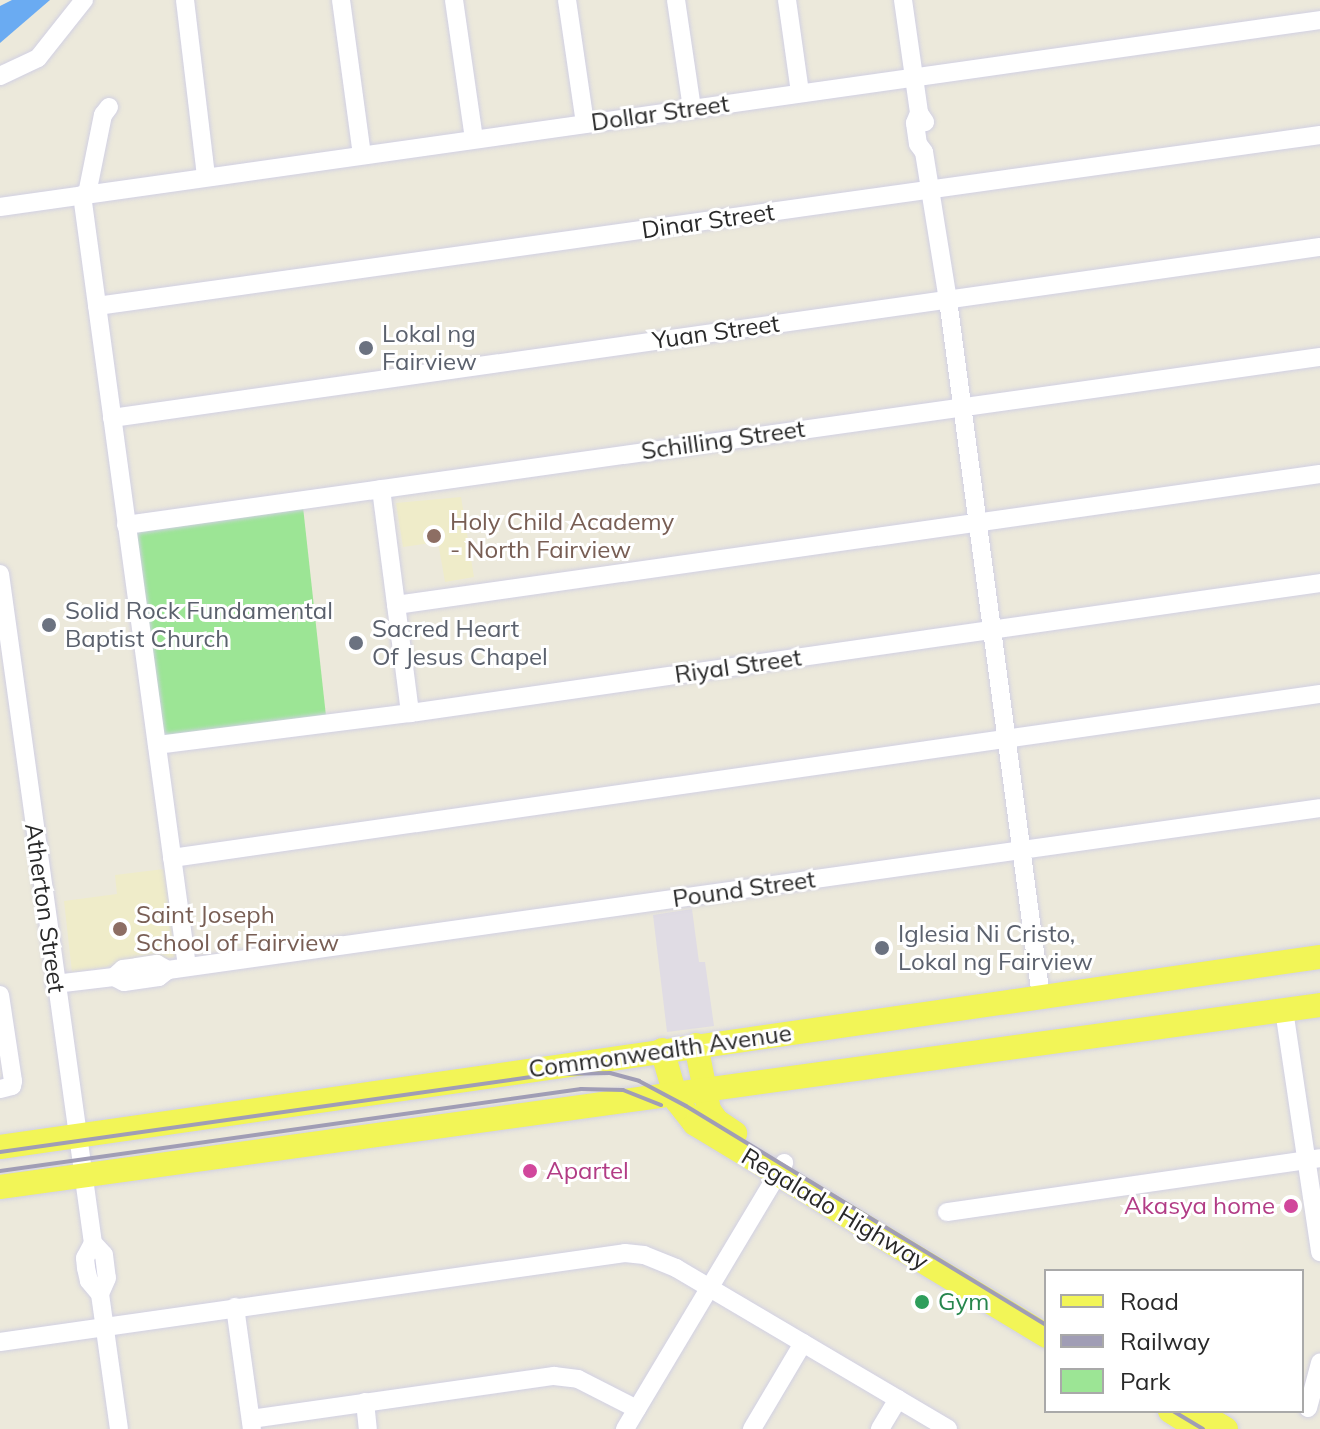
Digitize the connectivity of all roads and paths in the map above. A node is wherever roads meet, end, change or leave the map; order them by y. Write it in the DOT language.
graph roads {
  1 [pos="84,0"];
  2 [pos="185,0"];
  3 [pos="341,0"];
  4 [pos="454,0"];
  5 [pos="567,0"];
  6 [pos="676,0"];
  7 [pos="787,0"];
  8 [pos="903,0"];
  9 [pos="1320,20"];
  10 [pos="0,76"];
  11 [pos="914,77"];
  12 [pos="800,93"];
  13 [pos="109,107"];
  14 [pos="692,108"];
  15 [pos="585,124"];
  16 [pos="1320,135"];
  17 [pos="474,139"];
  18 [pos="362,155"];
  19 [pos="206,177"];
  20 [pos="930,191"];
  21 [pos="84,195"];
  22 [pos="0,207"];
  23 [pos="1320,247"];
  24 [pos="948,300"];
  25 [pos="97,306"];
  26 [pos="1320,357"];
  27 [pos="963,405"];
  28 [pos="112,418"];
  29 [pos="1320,474"];
  30 [pos="381,489"];
  31 [pos="976,523"];
  32 [pos="126,525"];
  33 [pos="0,574"];
  34 [pos="1320,583"];
  35 [pos="396,605"];
  36 [pos="990,629"];
  37 [pos="1320,694"];
  38 [pos="410,713"];
  39 [pos="1005,737"];
  40 [pos="157,745"];
  41 [pos="1320,808"];
  42 [pos="1021,851"];
  43 [pos="172,858"];
  44 [pos="1320,957"];
  45 [pos="177,968"];
  46 [pos="55,984"];
  47 [pos="0,995"];
  48 [pos="1041,997"];
  49 [pos="1320,1005"];
  50 [pos="1284,1010"];
  51 [pos="1,1017"];
  52 [pos="696,1045"];
  53 [pos="662,1050"];
  54 [pos="739,1083"];
  55 [pos="6,1088"];
  56 [pos="704,1088"];
  57 [pos="674,1092"];
  58 [pos="638,1096"];
  59 [pos="695,1124"];
  60 [pos="723,1125"];
  61 [pos="77,1136"];
  62 [pos="0,1147"];
  63 [pos="1313,1159"];
  64 [pos="780,1168"];
  65 [pos="82,1173"];
  66 [pos="0,1187"];
  67 [pos="947,1212"];
  68 [pos="1320,1252"];
  69 [pos="709,1288"];
  70 [pos="235,1307"];
  71 [pos="1044,1320"];
  72 [pos="105,1326"];
  73 [pos="1044,1335"];
  74 [pos="0,1342"];
  75 [pos="803,1343"];
  76 [pos="1320,1364"];
  77 [pos="898,1399"];
  78 [pos="365,1402"];
  79 [pos="1308,1408"];
  80 [pos="637,1409"];
  81 [pos="1173,1413"];
  82 [pos="1199,1413"];
  83 [pos="251,1424"];
  84 [pos="119,1429"];
  85 [pos="368,1429"];
  86 [pos="625,1429"];
  87 [pos="752,1429"];
  88 [pos="880,1429"];
  89 [pos="948,1429"];
  90 [pos="1199,1429"];
  91 [pos="1226,1429"];
  1 -- 10 [label="street"];
  2 -- 19 [label="street"];
  3 -- 18 [label="street"];
  4 -- 17 [label="street"];
  5 -- 15 [label="street"];
  6 -- 14 [label="street"];
  7 -- 12 [label="street"];
  8 -- 11 [label="street"];
  9 -- 11 [label="street, Dollar Street"];
  11 -- 12 [label="street, Dollar Street"];
  11 -- 20 [label="street"];
  12 -- 14 [label="street, Dollar Street"];
  13 -- 21 [label="street"];
  14 -- 15 [label="street, Dollar Street"];
  15 -- 17 [label="street, Dollar Street"];
  16 -- 20 [label="street, Dinar Street"];
  17 -- 18 [label="street, Dollar Street"];
  18 -- 19 [label="street, Dollar Street"];
  19 -- 21 [label="street, Dollar Street"];
  20 -- 24 [label="street"];
  20 -- 25 [label="street, Dinar Street"];
  21 -- 22 [label="street, Dollar Street"];
  21 -- 25 [label="street"];
  23 -- 24 [label="street, Yuan Street"];
  24 -- 27 [label="street"];
  24 -- 28 [label="street, Yuan Street"];
  25 -- 28 [label="street"];
  26 -- 27 [label="street, Schilling Street"];
  27 -- 30 [label="street, Schilling Street"];
  27 -- 31 [label="street"];
  28 -- 32 [label="street"];
  29 -- 31 [label="street"];
  30 -- 32 [label="street, Schilling Street"];
  30 -- 35 [label="street"];
  31 -- 35 [label="street"];
  31 -- 36 [label="street"];
  32 -- 40 [label="street"];
  33 -- 46 [label="street, Atherton Street"];
  34 -- 36 [label="street, Riyal Street"];
  35 -- 38 [label="street"];
  36 -- 38 [label="street, Riyal Street"];
  36 -- 39 [label="street"];
  37 -- 39 [label="street"];
  38 -- 40 [label="street, Riyal Street"];
  39 -- 42 [label="street"];
  39 -- 43 [label="street"];
  40 -- 43 [label="street"];
  41 -- 42 [label="street, Pound Street"];
  42 -- 45 [label="street, Pound Street"];
  42 -- 48 [label="street"];
  43 -- 45 [label="street"];
  44 -- 48 [label="main road, Commonwealth Avenue"];
  45 -- 46 [label="street, Pound Street"];
  46 -- 61 [label="street, Atherton Street"];
  47 -- 51 [label="street"];
  48 -- 52 [label="main road, Commonwealth Avenue"];
  49 -- 50 [label="main road, Commonwealth Avenue"];
  50 -- 54 [label="main road, Commonwealth Avenue"];
  50 -- 63 [label="street"];
  51 -- 55 [label="street"];
  52 -- 53 [label="main road, Commonwealth Avenue"];
  52 -- 56 [label="main road, Regalado Highway"];
  53 -- 57 [label="main road, Regalado Highway"];
  53 -- 61 [label="main road, Commonwealth Avenue"];
  54 -- 56 [label="main road, Commonwealth Avenue"];
  54 -- 60 [label="main road"];
  56 -- 57 [label="main road, Commonwealth Avenue"];
  56 -- 60 [label="main road, Regalado Highway"];
  57 -- 58 [label="main road, Commonwealth Avenue"];
  57 -- 59 [label="main road, Regalado Highway"];
  58 -- 59 [label="main road"];
  58 -- 65 [label="main road, Commonwealth Avenue"];
  59 -- 64 [label="main road, Regalado Highway"];
  60 -- 64 [label="main road, Regalado Highway"];
  61 -- 62 [label="main road, Commonwealth Avenue"];
  61 -- 65 [label="street, Atherton Street"];
  63 -- 67 [label="street"];
  63 -- 68 [label="street"];
  64 -- 69 [label="street"];
  64 -- 71 [label="main road, Regalado Highway"];
  64 -- 73 [label="main road, Regalado Highway"];
  65 -- 66 [label="main road, Commonwealth Avenue"];
  65 -- 72 [label="street, Atherton Street"];
  69 -- 70 [label="street"];
  69 -- 75 [label="street"];
  69 -- 80 [label="street"];
  70 -- 72 [label="street"];
  70 -- 83 [label="street"];
  72 -- 74 [label="street"];
  72 -- 84 [label="street, Atherton Street"];
  75 -- 77 [label="street"];
  75 -- 87 [label="street"];
  76 -- 79 [label="street"];
  77 -- 88 [label="street"];
  77 -- 89 [label="street"];
  78 -- 80 [label="street"];
  78 -- 83 [label="street"];
  78 -- 85 [label="street"];
  80 -- 86 [label="street"];
  81 -- 90 [label="main road"];
  82 -- 91 [label="main road"];
}
